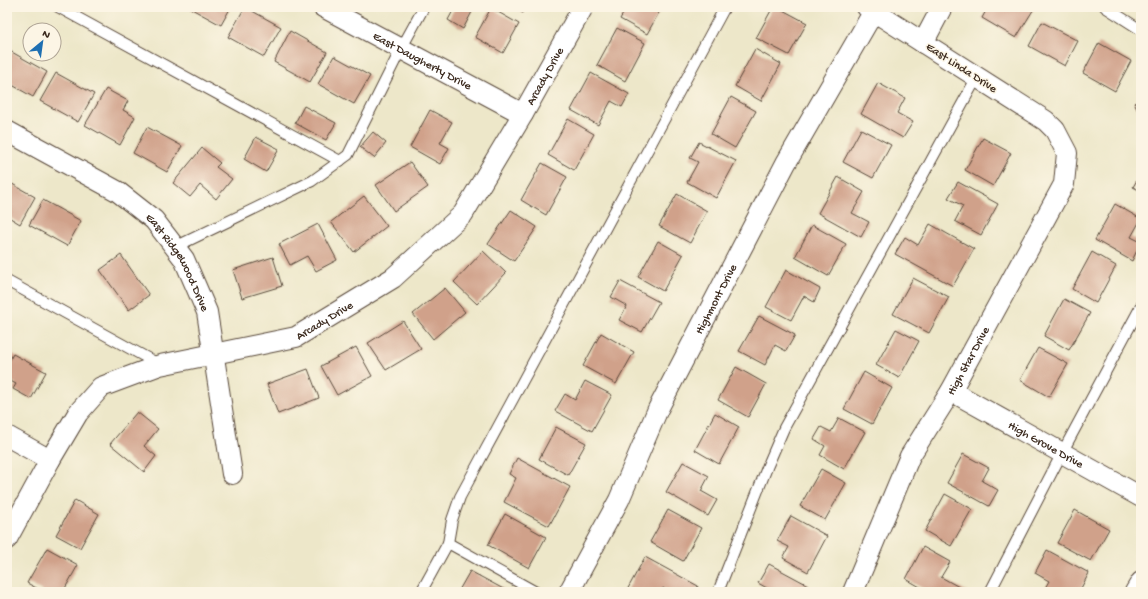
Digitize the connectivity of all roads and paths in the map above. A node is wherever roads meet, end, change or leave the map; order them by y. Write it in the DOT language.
graph roads {
  1 [pos="58,7"];
  2 [pos="323,7"];
  3 [pos="424,7"];
  4 [pos="583,7"];
  5 [pos="725,7"];
  6 [pos="942,7"];
  7 [pos="1105,7"];
  8 [pos="870,9"];
  9 [pos="1141,30"];
  10 [pos="923,42"];
  11 [pos="401,49"];
  12 [pos="977,77"];
  13 [pos="523,114"];
  14 [pos="1055,130"];
  15 [pos="7,131"];
  16 [pos="340,161"];
  17 [pos="175,247"];
  18 [pos="7,281"];
  19 [pos="1141,306"];
  20 [pos="213,354"];
  21 [pos="160,365"];
  22 [pos="951,391"];
  23 [pos="7,436"];
  24 [pos="1062,453"];
  25 [pos="50,460"];
  26 [pos="232,474"];
  27 [pos="1141,497"];
  28 [pos="7,539"];
  29 [pos="448,543"];
  30 [pos="1141,582"];
  31 [pos="421,592"];
  32 [pos="536,592"];
  33 [pos="569,592"];
  34 [pos="718,592"];
  35 [pos="853,592"];
  36 [pos="990,592"];
  37 [pos="1136,592"];
  1 -- 16 [label="lane"];
  2 -- 11 [label="street, East Daugherty Drive"];
  3 -- 11 [label="lane"];
  4 -- 13 [label="street, Arcady Drive"];
  5 -- 29 [label="lane"];
  6 -- 10 [label="street"];
  7 -- 9 [label="lane"];
  8 -- 10 [label="street, East Linda Drive"];
  8 -- 33 [label="street, Highmont Drive"];
  10 -- 12 [label="street, East Linda Drive"];
  11 -- 13 [label="street, East Daugherty Drive"];
  11 -- 16 [label="lane"];
  12 -- 14 [label="street, East Linda Drive"];
  12 -- 34 [label="lane"];
  13 -- 20 [label="street, Arcady Drive"];
  14 -- 22 [label="street, High Star Drive"];
  15 -- 17 [label="street, East Ridgewood Drive"];
  16 -- 17 [label="lane"];
  17 -- 20 [label="street, East Ridgewood Drive"];
  18 -- 21 [label="lane"];
  19 -- 24 [label="lane"];
  20 -- 21 [label="street, Arcady Drive"];
  20 -- 26 [label="street, East Ridgewood Drive"];
  21 -- 25 [label="street, Arcady Drive"];
  22 -- 24 [label="street, High Grove Drive"];
  22 -- 35 [label="street, High Star Drive"];
  23 -- 25 [label="street"];
  24 -- 27 [label="street, High Grove Drive"];
  24 -- 36 [label="lane"];
  25 -- 28 [label="street, Arcady Drive"];
  29 -- 31 [label="lane"];
  29 -- 32 [label="lane"];
  30 -- 37 [label="street"];
}
